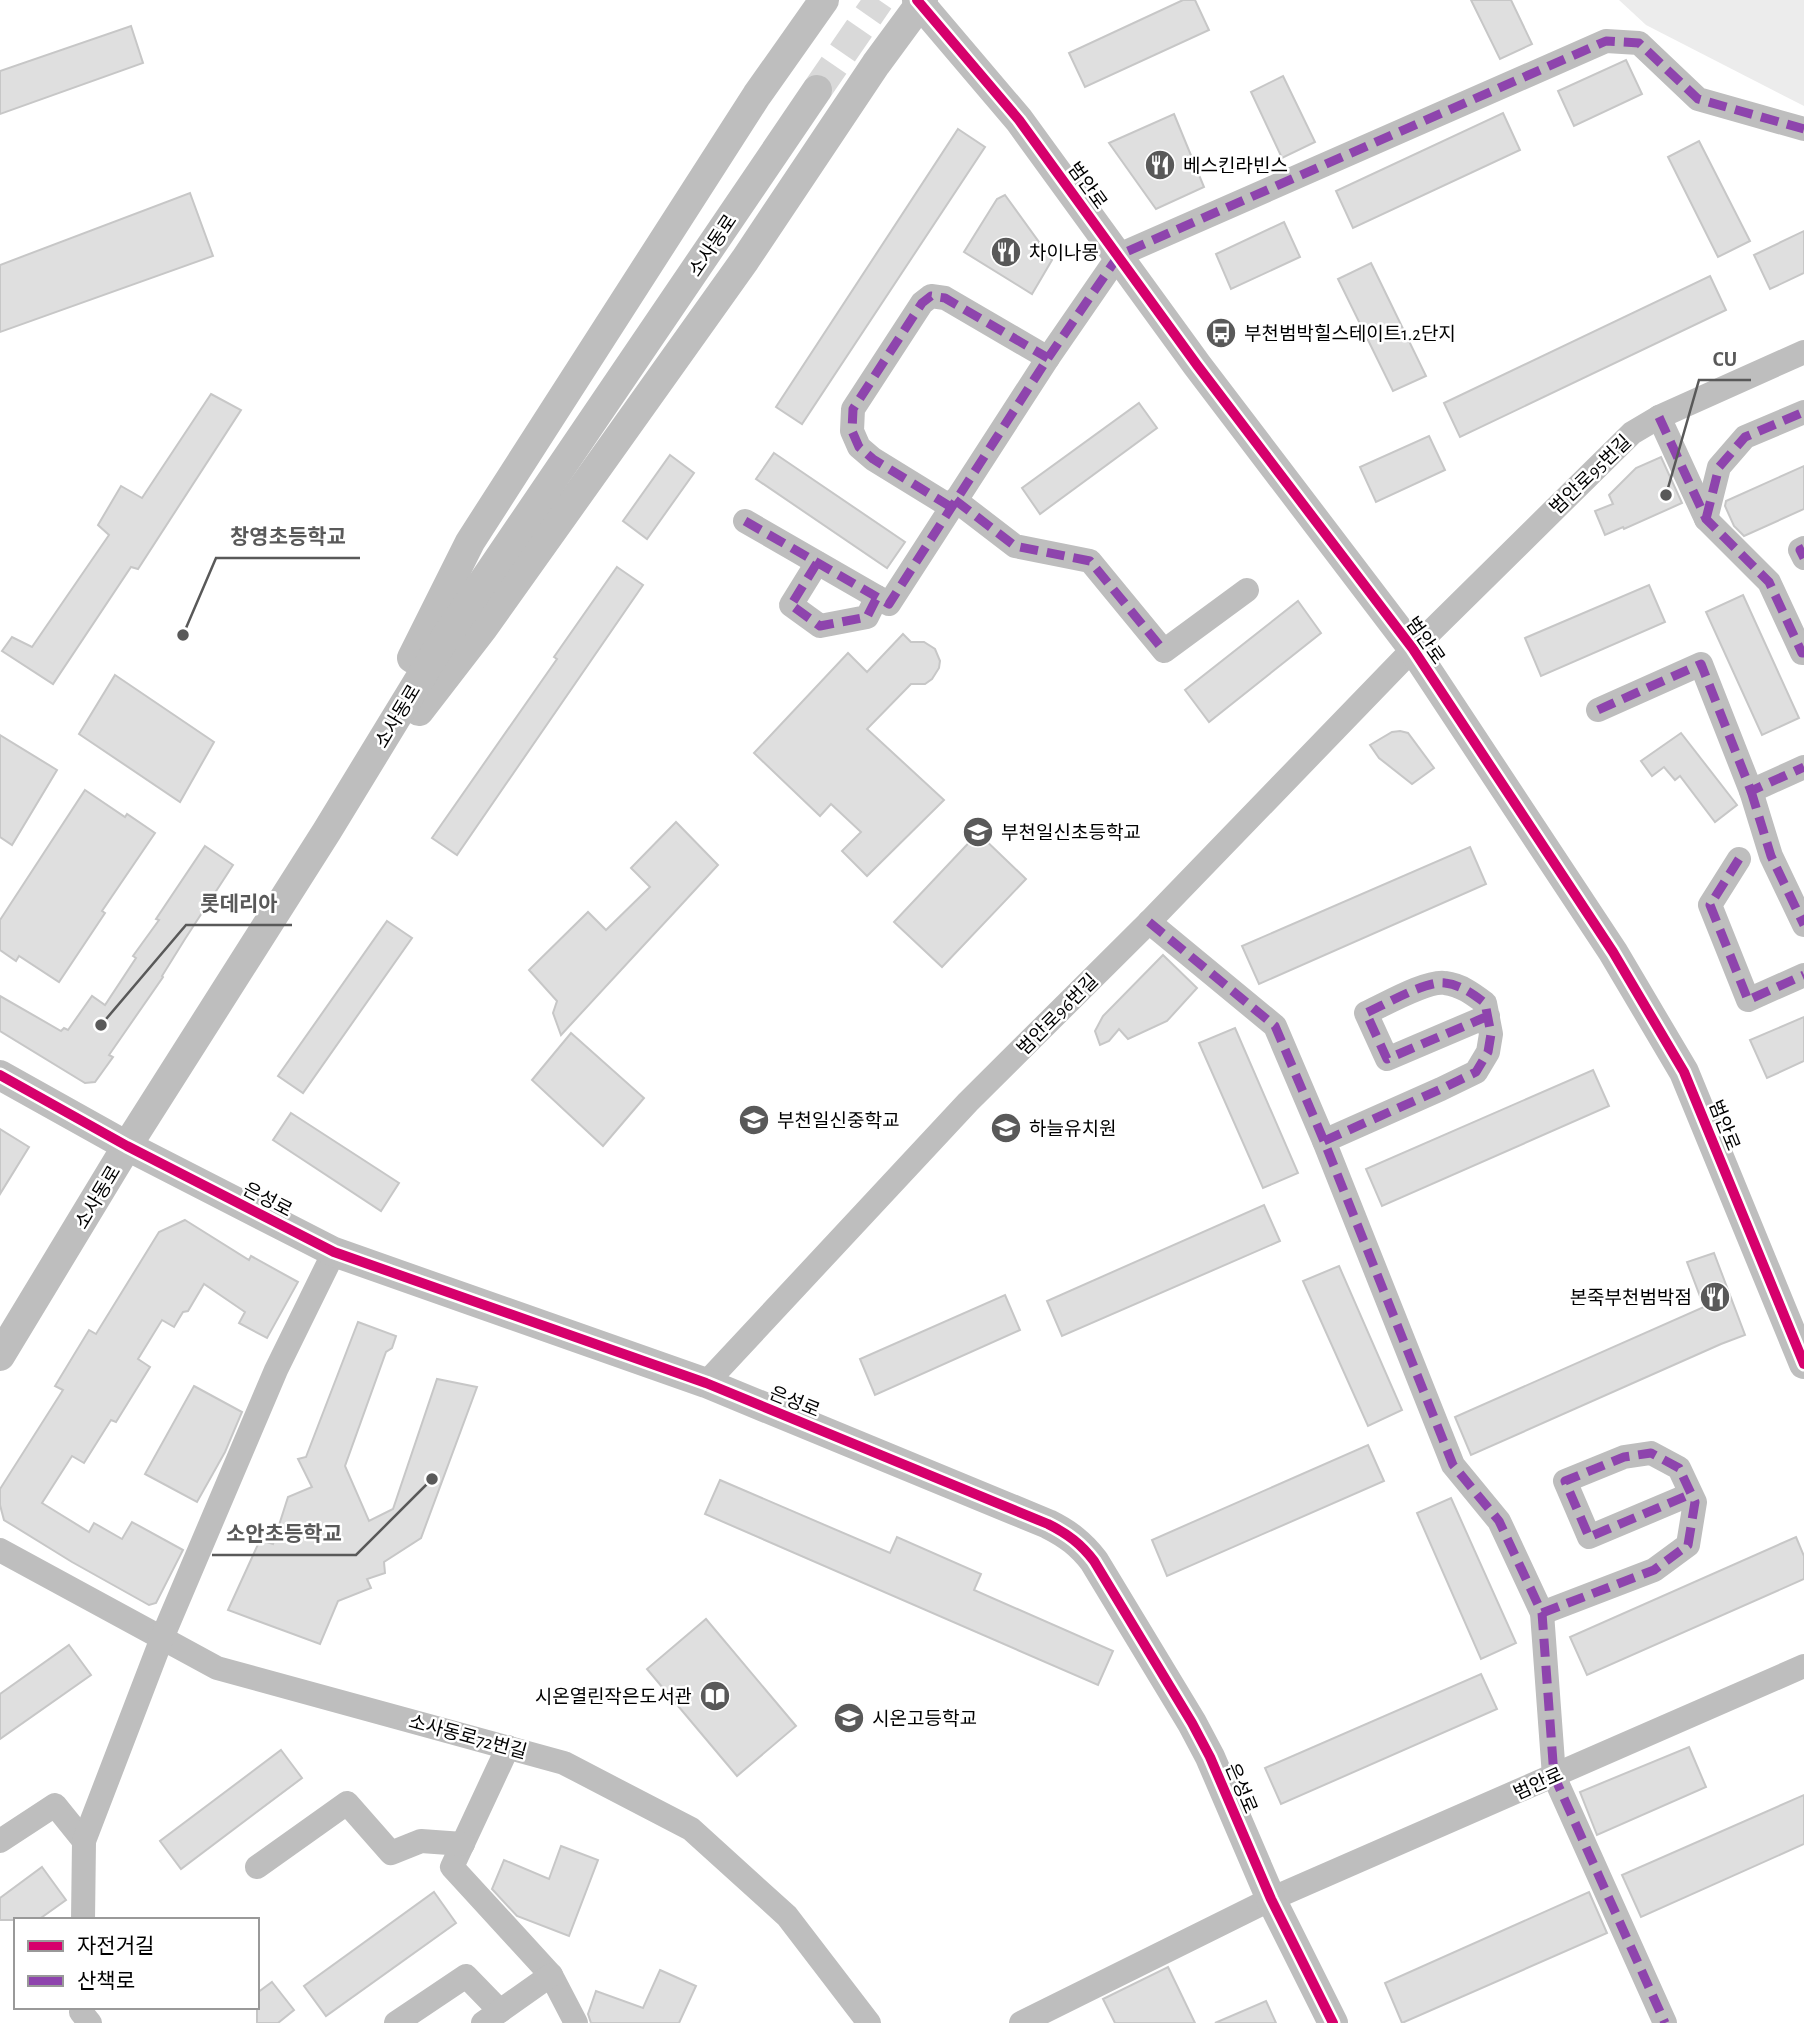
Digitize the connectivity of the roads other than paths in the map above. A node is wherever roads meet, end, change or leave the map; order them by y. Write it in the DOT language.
graph roads {
  1 [pos="824,0"];
  2 [pos="920,1"];
  3 [pos="817,90"];
  4 [pos="1804,129"];
  5 [pos="1119,255"];
  6 [pos="1804,352"];
  7 [pos="1048,358"];
  8 [pos="1804,412"];
  9 [pos="1659,417"];
  10 [pos="953,504"];
  11 [pos="1706,519"];
  12 [pos="745,521"];
  13 [pos="1804,548"];
  14 [pos="1804,558"];
  15 [pos="817,563"];
  16 [pos="1247,590"];
  17 [pos="877,597"];
  18 [pos="1413,649"];
  19 [pos="1803,655"];
  20 [pos="1598,710"];
  21 [pos="1804,767"];
  22 [pos="1751,791"];
  23 [pos="327,831"];
  24 [pos="1739,859"];
  25 [pos="1149,922"];
  26 [pos="1804,925"];
  27 [pos="1804,975"];
  28 [pos="1488,1016"];
  29 [pos="0,1075"];
  30 [pos="1324,1141"];
  31 [pos="127,1146"];
  32 [pos="334,1252"];
  33 [pos="0,1356"];
  34 [pos="1804,1364"];
  35 [pos="706,1383"];
  36 [pos="1691,1494"];
  37 [pos="0,1550"];
  38 [pos="1542,1613"];
  39 [pos="162,1638"];
  40 [pos="1804,1666"];
  41 [pos="508,1747"];
  42 [pos="1554,1776"];
  43 [pos="0,1841"];
  44 [pos="84,1841"];
  45 [pos="463,1844"];
  46 [pos="257,1867"];
  47 [pos="1271,1899"];
  48 [pos="83,1918"];
  49 [pos="551,1975"];
  50 [pos="492,2017"];
  51 [pos="396,2023"];
  52 [pos="576,2023"];
  53 [pos="869,2023"];
  54 [pos="1021,2023"];
  55 [pos="1333,2023"];
  56 [pos="1665,2023"];
  1 -- 23 [label="street"];
  2 -- 5 [label="street, 범안로"];
  2 -- 23 [label="street"];
  3 -- 23 [label="street, 소사동로"];
  4 -- 5 [label="street"];
  5 -- 7 [label="street"];
  5 -- 18 [label="street, 범안로"];
  6 -- 9 [label="street, 범안로95번길"];
  7 -- 10 [label="street"];
  7 -- 10 [label="street"];
  8 -- 11 [label="street"];
  9 -- 11 [label="street"];
  9 -- 18 [label="street, 범안로95번길"];
  10 -- 16 [label="street"];
  10 -- 17 [label="street"];
  11 -- 19 [label="street"];
  12 -- 15 [label="street"];
  13 -- 14 [label="street"];
  15 -- 17 [label="street"];
  15 -- 17 [label="street"];
  18 -- 25 [label="street, 범안로96번길"];
  18 -- 34 [label="street, 범안로"];
  20 -- 22 [label="street"];
  21 -- 22 [label="street"];
  22 -- 26 [label="street"];
  23 -- 31 [label="street, 소사동로"];
  24 -- 27 [label="street"];
  25 -- 30 [label="street"];
  25 -- 35 [label="street, 범안로96번길"];
  28 -- 30 [label="street"];
  29 -- 31 [label="street, 은성로"];
  30 -- 38 [label="street"];
  31 -- 32 [label="street, 은성로"];
  31 -- 33 [label="street, 소사동로"];
  32 -- 35 [label="street, 은성로"];
  32 -- 39 [label="street"];
  35 -- 47 [label="street, 은성로"];
  36 -- 36 [label="street"];
  36 -- 38 [label="street"];
  37 -- 39 [label="street, 소사동로72번길"];
  38 -- 42 [label="street"];
  39 -- 41 [label="street, 소사동로72번길"];
  39 -- 44 [label="street"];
  40 -- 42 [label="street, 범안로"];
  41 -- 45 [label="street"];
  41 -- 53 [label="street, 소사동로72번길"];
  42 -- 47 [label="street, 범안로"];
  42 -- 56 [label="street"];
  43 -- 44 [label="street"];
  44 -- 48 [label="street"];
  45 -- 46 [label="street"];
  45 -- 49 [label="street"];
  47 -- 54 [label="street"];
  47 -- 55 [label="street, 은성로"];
  49 -- 50 [label="street"];
  49 -- 52 [label="street"];
  50 -- 51 [label="street"];
}
